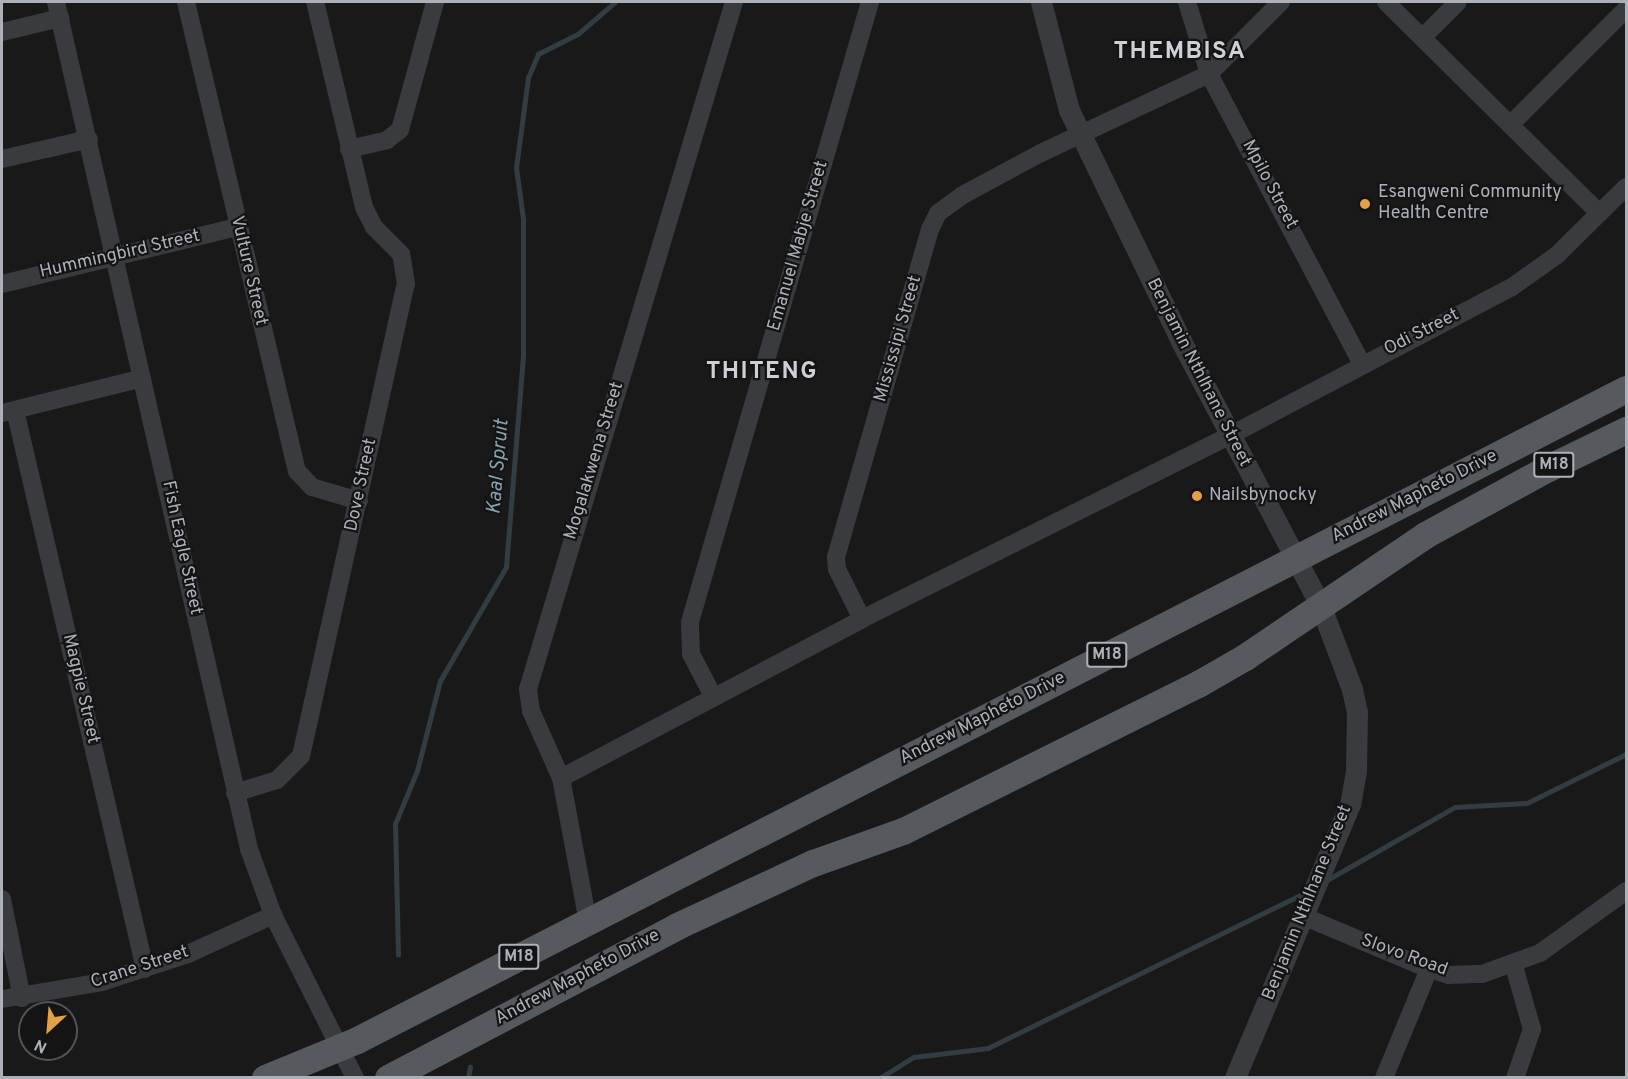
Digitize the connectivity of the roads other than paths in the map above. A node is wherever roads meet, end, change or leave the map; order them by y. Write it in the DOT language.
graph roads {
  1 [pos="186,2"];
  2 [pos="315,2"];
  3 [pos="435,2"];
  4 [pos="734,2"];
  5 [pos="870,2"];
  6 [pos="1041,2"];
  7 [pos="1187,2"];
  8 [pos="1281,2"];
  9 [pos="1386,2"];
  10 [pos="1458,2"];
  11 [pos="1626,9"];
  12 [pos="58,10"];
  13 [pos="2,32"];
  14 [pos="1423,37"];
  15 [pos="1209,74"];
  16 [pos="1510,125"];
  17 [pos="1080,136"];
  18 [pos="89,139"];
  19 [pos="349,148"];
  20 [pos="2,159"];
  21 [pos="1626,187"];
  22 [pos="1599,213"];
  23 [pos="238,227"];
  24 [pos="115,256"];
  25 [pos="2,284"];
  26 [pos="1362,364"];
  27 [pos="142,378"];
  28 [pos="1626,389"];
  29 [pos="8,411"];
  30 [pos="1626,430"];
  31 [pos="1231,435"];
  32 [pos="358,501"];
  33 [pos="1295,558"];
  34 [pos="1321,607"];
  35 [pos="862,619"];
  36 [pos="713,696"];
  37 [pos="561,778"];
  38 [pos="235,793"];
  39 [pos="1626,891"];
  40 [pos="2,899"];
  41 [pos="1307,913"];
  42 [pos="273,915"];
  43 [pos="588,921"];
  44 [pos="1515,966"];
  45 [pos="145,969"];
  46 [pos="1429,969"];
  47 [pos="22,998"];
  48 [pos="2,999"];
  49 [pos="339,1049"];
  50 [pos="265,1077"];
  51 [pos="355,1077"];
  52 [pos="388,1077"];
  53 [pos="1235,1077"];
  54 [pos="1384,1077"];
  55 [pos="1515,1077"];
  1 -- 23 [label="street, Vulture Street"];
  2 -- 19 [label="street, Dove Street"];
  3 -- 19 [label="street"];
  4 -- 37 [label="street, Mogalakwena Street"];
  5 -- 36 [label="street, Emanuel Mabje Street"];
  6 -- 17 [label="street, Benjamin Nthlhane Street"];
  7 -- 15 [label="street, Mpilo Street"];
  8 -- 15 [label="street, Mississipi Street"];
  9 -- 14 [label="street"];
  10 -- 14 [label="street"];
  11 -- 16 [label="street"];
  12 -- 13 [label="street"];
  12 -- 18 [label="street, Fish Eagle Street"];
  14 -- 16 [label="street"];
  15 -- 17 [label="street, Mississipi Street"];
  15 -- 26 [label="street, Mpilo Street"];
  16 -- 22 [label="street"];
  17 -- 31 [label="street, Benjamin Nthlhane Street"];
  17 -- 35 [label="street, Mississipi Street"];
  18 -- 20 [label="street"];
  18 -- 24 [label="street, Fish Eagle Street"];
  19 -- 32 [label="street, Dove Street"];
  21 -- 22 [label="street, Odi Street"];
  22 -- 26 [label="street, Odi Street"];
  23 -- 24 [label="street, Hummingbird Street"];
  23 -- 32 [label="street, Vulture Street"];
  24 -- 25 [label="street, Hummingbird Street"];
  24 -- 27 [label="street, Fish Eagle Street"];
  26 -- 31 [label="street, Odi Street"];
  27 -- 29 [label="street"];
  27 -- 38 [label="street, Fish Eagle Street"];
  28 -- 33 [label="main road, Andrew Mapheto Drive / M18"];
  29 -- 45 [label="street, Magpie Street"];
  30 -- 34 [label="main road, Andrew Mapheto Drive / M18"];
  31 -- 33 [label="street, Benjamin Nthlhane Street"];
  31 -- 35 [label="street, Odi Street"];
  32 -- 38 [label="street, Dove Street"];
  33 -- 34 [label="street, Benjamin Nthlhane Street"];
  33 -- 43 [label="main road, Andrew Mapheto Drive / M18"];
  34 -- 41 [label="street, Benjamin Nthlhane Street"];
  34 -- 52 [label="main road, Andrew Mapheto Drive / M18"];
  35 -- 36 [label="street, Odi Street"];
  36 -- 37 [label="street, Odi Street"];
  37 -- 43 [label="street, Mogalakwena Street"];
  38 -- 42 [label="street, Fish Eagle Street"];
  39 -- 44 [label="street, Slovo Road"];
  40 -- 47 [label="street"];
  41 -- 46 [label="street, Slovo Road"];
  41 -- 53 [label="street, Benjamin Nthlhane Street"];
  42 -- 45 [label="street, Crane Street"];
  42 -- 49 [label="street, Fish Eagle Street"];
  43 -- 49 [label="main road, Andrew Mapheto Drive / M18"];
  44 -- 46 [label="street, Slovo Road"];
  44 -- 55 [label="street"];
  45 -- 47 [label="street, Crane Street"];
  46 -- 54 [label="street"];
  47 -- 48 [label="street, Crane Street"];
  49 -- 50 [label="main road, M18"];
  49 -- 51 [label="street, Fish Eagle Street"];
}
